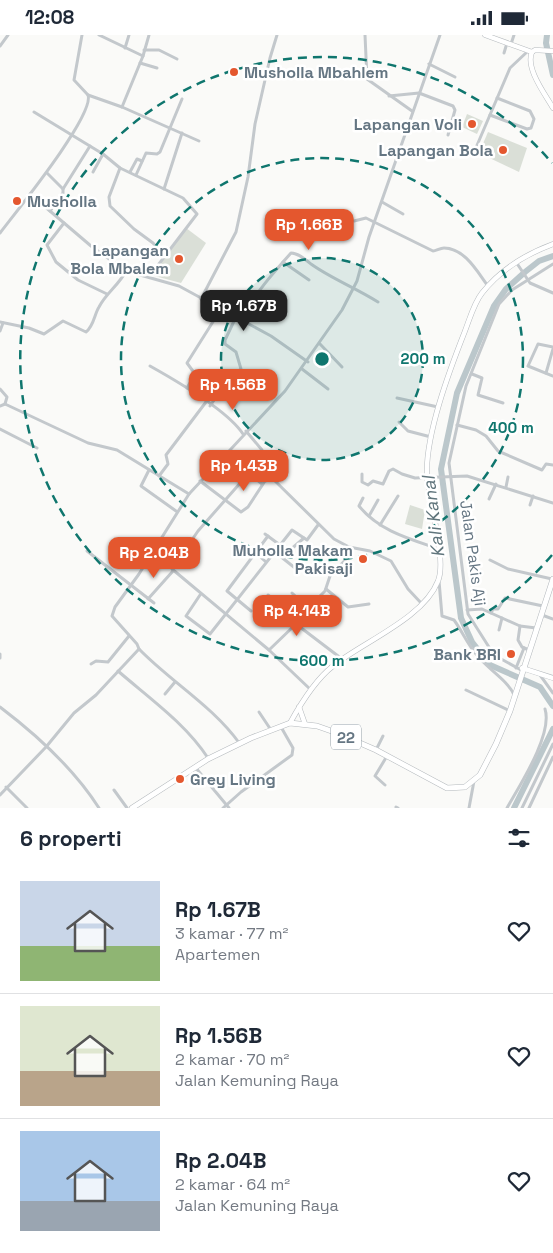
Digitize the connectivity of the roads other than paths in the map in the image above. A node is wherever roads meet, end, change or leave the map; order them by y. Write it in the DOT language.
graph roads {
  1 [pos="8,35"];
  2 [pos="82,35"];
  3 [pos="99,35"];
  4 [pos="130,35"];
  5 [pos="149,35"];
  6 [pos="277,35"];
  7 [pos="365,35"];
  8 [pos="440,35"];
  9 [pos="487,35"];
  10 [pos="514,35"];
  11 [pos="509,43"];
  12 [pos="0,46"];
  13 [pos="125,48"];
  14 [pos="144,50"];
  15 [pos="530,51"];
  16 [pos="553,51"];
  17 [pos="504,53"];
  18 [pos="143,56"];
  19 [pos="177,59"];
  20 [pos="140,63"];
  21 [pos="429,64"];
  22 [pos="157,68"];
  23 [pos="455,77"];
  24 [pos="418,93"];
  25 [pos="88,95"];
  26 [pos="389,96"];
  27 [pos="497,98"];
  28 [pos="182,99"];
  29 [pos="122,107"];
  30 [pos="553,108"];
  31 [pos="412,111"];
  32 [pos="34,112"];
  33 [pos="490,115"];
  34 [pos="169,129"];
  35 [pos="182,133"];
  36 [pos="71,134"];
  37 [pos="448,135"];
  38 [pos="199,141"];
  39 [pos="90,146"];
  40 [pos="475,150"];
  41 [pos="103,154"];
  42 [pos="142,161"];
  43 [pos="120,168"];
  44 [pos="92,172"];
  45 [pos="46,173"];
  46 [pos="130,173"];
  47 [pos="136,175"];
  48 [pos="63,189"];
  49 [pos="164,189"];
  50 [pos="30,194"];
  51 [pos="382,202"];
  52 [pos="50,211"];
  53 [pos="403,214"];
  54 [pos="354,221"];
  55 [pos="374,222"];
  56 [pos="64,223"];
  57 [pos="0,233"];
  58 [pos="553,244"];
  59 [pos="164,256"];
  60 [pos="284,262"];
  61 [pos="517,263"];
  62 [pos="553,264"];
  63 [pos="126,271"];
  64 [pos="150,277"];
  65 [pos="527,278"];
  66 [pos="309,280"];
  67 [pos="488,286"];
  68 [pos="354,287"];
  69 [pos="553,293"];
  70 [pos="108,295"];
  71 [pos="201,299"];
  72 [pos="378,302"];
  73 [pos="221,309"];
  74 [pos="236,317"];
  75 [pos="244,322"];
  76 [pos="2,323"];
  77 [pos="0,331"];
  78 [pos="320,344"];
  79 [pos="553,348"];
  80 [pos="308,362"];
  81 [pos="150,366"];
  82 [pos="342,367"];
  83 [pos="302,369"];
  84 [pos="546,373"];
  85 [pos="472,374"];
  86 [pos="553,376"];
  87 [pos="187,388"];
  88 [pos="0,389"];
  89 [pos="328,389"];
  90 [pos="397,399"];
  91 [pos="206,403"];
  92 [pos="503,403"];
  93 [pos="5,404"];
  94 [pos="0,405"];
  95 [pos="210,406"];
  96 [pos="439,407"];
  97 [pos="399,422"];
  98 [pos="457,425"];
  99 [pos="0,429"];
  100 [pos="245,433"];
  101 [pos="432,437"];
  102 [pos="37,448"];
  103 [pos="553,465"];
  104 [pos="149,470"];
  105 [pos="249,473"];
  106 [pos="362,474"];
  107 [pos="159,476"];
  108 [pos="449,476"];
  109 [pos="508,477"];
  110 [pos="429,478"];
  111 [pos="200,481"];
  112 [pos="496,484"];
  113 [pos="262,485"];
  114 [pos="506,487"];
  115 [pos="189,494"];
  116 [pos="398,496"];
  117 [pos="533,496"];
  118 [pos="363,498"];
  119 [pos="490,499"];
  120 [pos="226,500"];
  121 [pos="378,500"];
  122 [pos="553,503"];
  123 [pos="530,505"];
  124 [pos="176,511"];
  125 [pos="369,517"];
  126 [pos="318,525"];
  127 [pos="380,525"];
  128 [pos="304,538"];
  129 [pos="280,545"];
  130 [pos="346,545"];
  131 [pos="439,549"];
  132 [pos="86,551"];
  133 [pos="275,551"];
  134 [pos="256,553"];
  135 [pos="282,557"];
  136 [pos="490,560"];
  137 [pos="266,563"];
  138 [pos="295,568"];
  139 [pos="173,571"];
  140 [pos="553,579"];
  141 [pos="439,580"];
  142 [pos="131,586"];
  143 [pos="326,589"];
  144 [pos="292,593"];
  145 [pos="200,595"];
  146 [pos="268,595"];
  147 [pos="148,599"];
  148 [pos="237,601"];
  149 [pos="154,603"];
  150 [pos="368,604"];
  151 [pos="422,604"];
  152 [pos="543,607"];
  153 [pos="306,609"];
  154 [pos="467,610"];
  155 [pos="251,611"];
  156 [pos="491,613"];
  157 [pos="226,615"];
  158 [pos="540,615"];
  159 [pos="297,618"];
  160 [pos="502,618"];
  161 [pos="553,619"];
  162 [pos="296,624"];
  163 [pos="520,626"];
  164 [pos="536,628"];
  165 [pos="499,630"];
  166 [pos="129,636"];
  167 [pos="139,649"];
  168 [pos="526,649"];
  169 [pos="269,650"];
  170 [pos="0,654"];
  171 [pos="0,658"];
  172 [pos="342,659"];
  173 [pos="91,665"];
  174 [pos="520,670"];
  175 [pos="118,671"];
  176 [pos="539,673"];
  177 [pos="553,678"];
  178 [pos="175,682"];
  179 [pos="312,690"];
  180 [pos="466,690"];
  181 [pos="515,693"];
  182 [pos="553,693"];
  183 [pos="165,694"];
  184 [pos="0,707"];
  185 [pos="299,707"];
  186 [pos="545,709"];
  187 [pos="510,711"];
  188 [pos="259,712"];
  189 [pos="290,723"];
  190 [pos="305,724"];
  191 [pos="281,727"];
  192 [pos="272,731"];
  193 [pos="383,736"];
  194 [pos="240,744"];
  195 [pos="553,744"];
  196 [pos="46,747"];
  197 [pos="376,750"];
  198 [pos="387,756"];
  199 [pos="553,757"];
  200 [pos="208,759"];
  201 [pos="195,767"];
  202 [pos="474,781"];
  203 [pos="385,785"];
  204 [pos="6,787"];
  205 [pos="114,790"];
  206 [pos="0,795"];
  207 [pos="226,807"];
  208 [pos="522,807"];
  209 [pos="27,808"];
  210 [pos="100,808"];
  211 [pos="127,808"];
  212 [pos="132,808"];
  213 [pos="469,808"];
  214 [pos="507,808"];
  215 [pos="528,808"];
  1 -- 12 [label="street"];
  2 -- 25 [label="street"];
  3 -- 13 [label="street"];
  4 -- 13 [label="street"];
  5 -- 14 [label="street"];
  6 -- 71 [label="street"];
  7 -- 26 [label="street"];
  8 -- 21 [label="street"];
  9 -- 11 [label="main road"];
  10 -- 11 [label="street"];
  11 -- 15 [label="main road"];
  11 -- 17 [label="street"];
  13 -- 18 [label="street"];
  14 -- 18 [label="street"];
  14 -- 19 [label="street"];
  15 -- 16 [label="main road"];
  15 -- 27 [label="street"];
  15 -- 30 [label="main road"];
  18 -- 20 [label="street"];
  20 -- 22 [label="street"];
  20 -- 29 [label="street"];
  21 -- 23 [label="street"];
  21 -- 24 [label="street"];
  24 -- 26 [label="street"];
  24 -- 31 [label="street"];
  24 -- 37 [label="street"];
  25 -- 29 [label="street"];
  25 -- 36 [label="street"];
  26 -- 31 [label="street"];
  27 -- 33 [label="street"];
  27 -- 33 [label="street"];
  28 -- 34 [label="street"];
  29 -- 34 [label="street"];
  31 -- 51 [label="street"];
  32 -- 36 [label="street"];
  33 -- 40 [label="street"];
  34 -- 35 [label="street"];
  34 -- 42 [label="street"];
  35 -- 38 [label="street"];
  35 -- 49 [label="street"];
  36 -- 39 [label="street"];
  36 -- 45 [label="street"];
  39 -- 41 [label="street"];
  39 -- 48 [label="street"];
  41 -- 43 [label="street"];
  41 -- 44 [label="street"];
  42 -- 46 [label="street"];
  42 -- 47 [label="street"];
  43 -- 46 [label="street"];
  43 -- 59 [label="street"];
  45 -- 48 [label="street"];
  45 -- 50 [label="street"];
  46 -- 47 [label="street"];
  47 -- 49 [label="street"];
  48 -- 52 [label="street"];
  49 -- 59 [label="street"];
  50 -- 52 [label="street"];
  50 -- 57 [label="street"];
  51 -- 53 [label="street"];
  51 -- 55 [label="street"];
  52 -- 56 [label="street"];
  54 -- 55 [label="street"];
  55 -- 67 [label="street"];
  55 -- 68 [label="street"];
  56 -- 63 [label="street"];
  56 -- 70 [label="street"];
  58 -- 61 [label="main road"];
  59 -- 64 [label="street"];
  60 -- 66 [label="street"];
  60 -- 68 [label="street"];
  60 -- 75 [label="street"];
  61 -- 65 [label="street"];
  61 -- 67 [label="main road"];
  62 -- 65 [label="street, Jalan Pakis Aji"];
  63 -- 64 [label="street"];
  63 -- 70 [label="street"];
  64 -- 71 [label="street"];
  65 -- 69 [label="street"];
  65 -- 85 [label="street, Jalan Pakis Aji"];
  67 -- 96 [label="main road"];
  68 -- 72 [label="street"];
  68 -- 78 [label="street"];
  70 -- 76 [label="street"];
  71 -- 73 [label="street"];
  73 -- 74 [label="street"];
  73 -- 87 [label="street"];
  74 -- 75 [label="street"];
  74 -- 95 [label="street"];
  75 -- 80 [label="street"];
  76 -- 77 [label="street"];
  78 -- 80 [label="street"];
  78 -- 82 [label="street"];
  79 -- 84 [label="street"];
  79 -- 84 [label="street"];
  80 -- 83 [label="street"];
  81 -- 87 [label="street"];
  83 -- 89 [label="street"];
  83 -- 100 [label="street"];
  84 -- 86 [label="street"];
  85 -- 92 [label="street"];
  85 -- 98 [label="street, Jalan Pakis Aji"];
  87 -- 91 [label="street"];
  88 -- 93 [label="street"];
  90 -- 96 [label="street"];
  91 -- 95 [label="street"];
  91 -- 107 [label="street"];
  93 -- 94 [label="street"];
  93 -- 104 [label="street"];
  95 -- 100 [label="street"];
  96 -- 101 [label="main road"];
  97 -- 101 [label="street"];
  98 -- 103 [label="street"];
  98 -- 108 [label="street, Jalan Pakis Aji"];
  99 -- 102 [label="street"];
  100 -- 105 [label="street"];
  100 -- 111 [label="street"];
  101 -- 110 [label="main road"];
  104 -- 107 [label="street"];
  104 -- 124 [label="street"];
  105 -- 113 [label="street"];
  105 -- 120 [label="street"];
  106 -- 110 [label="street"];
  107 -- 115 [label="street"];
  108 -- 110 [label="street"];
  108 -- 112 [label="street, Jalan Pakis Aji"];
  108 -- 154 [label="street, Jalan Pakis Aji"];
  109 -- 114 [label="street"];
  110 -- 131 [label="main road"];
  111 -- 115 [label="street"];
  111 -- 120 [label="street"];
  112 -- 114 [label="street, Jalan Pakis Aji"];
  112 -- 119 [label="street"];
  113 -- 120 [label="street"];
  113 -- 126 [label="street"];
  114 -- 117 [label="street, Jalan Pakis Aji"];
  115 -- 124 [label="street"];
  116 -- 127 [label="street"];
  117 -- 122 [label="street, Jalan Pakis Aji"];
  117 -- 123 [label="street"];
  118 -- 125 [label="street"];
  120 -- 139 [label="street"];
  121 -- 125 [label="street"];
  124 -- 142 [label="street"];
  125 -- 127 [label="street"];
  126 -- 128 [label="street"];
  126 -- 130 [label="street"];
  127 -- 131 [label="street"];
  128 -- 129 [label="street"];
  128 -- 135 [label="street"];
  129 -- 133 [label="street"];
  129 -- 134 [label="street"];
  130 -- 143 [label="street"];
  130 -- 151 [label="street"];
  131 -- 141 [label="main road"];
  132 -- 142 [label="street"];
  133 -- 135 [label="street"];
  133 -- 137 [label="street"];
  134 -- 137 [label="street"];
  134 -- 148 [label="street"];
  135 -- 138 [label="street"];
  136 -- 140 [label="street"];
  137 -- 148 [label="street"];
  139 -- 145 [label="street"];
  139 -- 147 [label="street"];
  140 -- 152 [label="highway"];
  141 -- 151 [label="main road"];
  141 -- 181 [label="street"];
  142 -- 147 [label="street"];
  142 -- 166 [label="street"];
  143 -- 150 [label="street"];
  143 -- 153 [label="street"];
  144 -- 153 [label="street"];
  145 -- 157 [label="street"];
  145 -- 157 [label="street"];
  146 -- 159 [label="street"];
  147 -- 149 [label="street"];
  148 -- 155 [label="street"];
  148 -- 157 [label="street"];
  151 -- 172 [label="main road"];
  152 -- 156 [label="street"];
  152 -- 158 [label="highway"];
  153 -- 159 [label="street"];
  154 -- 156 [label="street"];
  154 -- 174 [label="street, Jalan Pakis Aji"];
  156 -- 160 [label="street"];
  157 -- 169 [label="street"];
  158 -- 161 [label="street"];
  158 -- 164 [label="highway"];
  159 -- 162 [label="street"];
  160 -- 163 [label="street"];
  160 -- 165 [label="street"];
  162 -- 169 [label="street"];
  162 -- 172 [label="street"];
  163 -- 164 [label="street"];
  163 -- 168 [label="street"];
  164 -- 168 [label="highway"];
  166 -- 167 [label="street"];
  166 -- 173 [label="street"];
  167 -- 175 [label="street"];
  167 -- 178 [label="street"];
  168 -- 174 [label="highway"];
  169 -- 179 [label="street"];
  170 -- 171 [label="street"];
  172 -- 179 [label="main road"];
  174 -- 176 [label="main road"];
  174 -- 181 [label="highway"];
  175 -- 196 [label="street"];
  175 -- 200 [label="street"];
  176 -- 177 [label="main road"];
  176 -- 182 [label="street"];
  178 -- 183 [label="street"];
  178 -- 194 [label="street"];
  179 -- 185 [label="main road"];
  180 -- 187 [label="street"];
  181 -- 187 [label="highway"];
  184 -- 196 [label="street"];
  185 -- 189 [label="main road"];
  185 -- 190 [label="main road"];
  186 -- 214 [label="street"];
  187 -- 202 [label="highway"];
  188 -- 192 [label="street"];
  189 -- 190 [label="highway, 22"];
  189 -- 191 [label="highway, 22"];
  190 -- 197 [label="highway, 22"];
  191 -- 192 [label="highway, 22"];
  191 -- 207 [label="street"];
  192 -- 194 [label="highway, 22"];
  193 -- 197 [label="street"];
  194 -- 200 [label="highway, 22"];
  195 -- 208 [label="street"];
  196 -- 204 [label="street"];
  196 -- 210 [label="street"];
  197 -- 198 [label="highway, 22"];
  198 -- 202 [label="highway, 22"];
  198 -- 203 [label="street"];
  199 -- 215 [label="street"];
  200 -- 201 [label="highway, 22"];
  201 -- 207 [label="street"];
  201 -- 212 [label="highway, 22"];
  202 -- 213 [label="street"];
  204 -- 206 [label="street"];
  204 -- 209 [label="street"];
  205 -- 211 [label="street"];
  208 -- 215 [label="street"];
}
